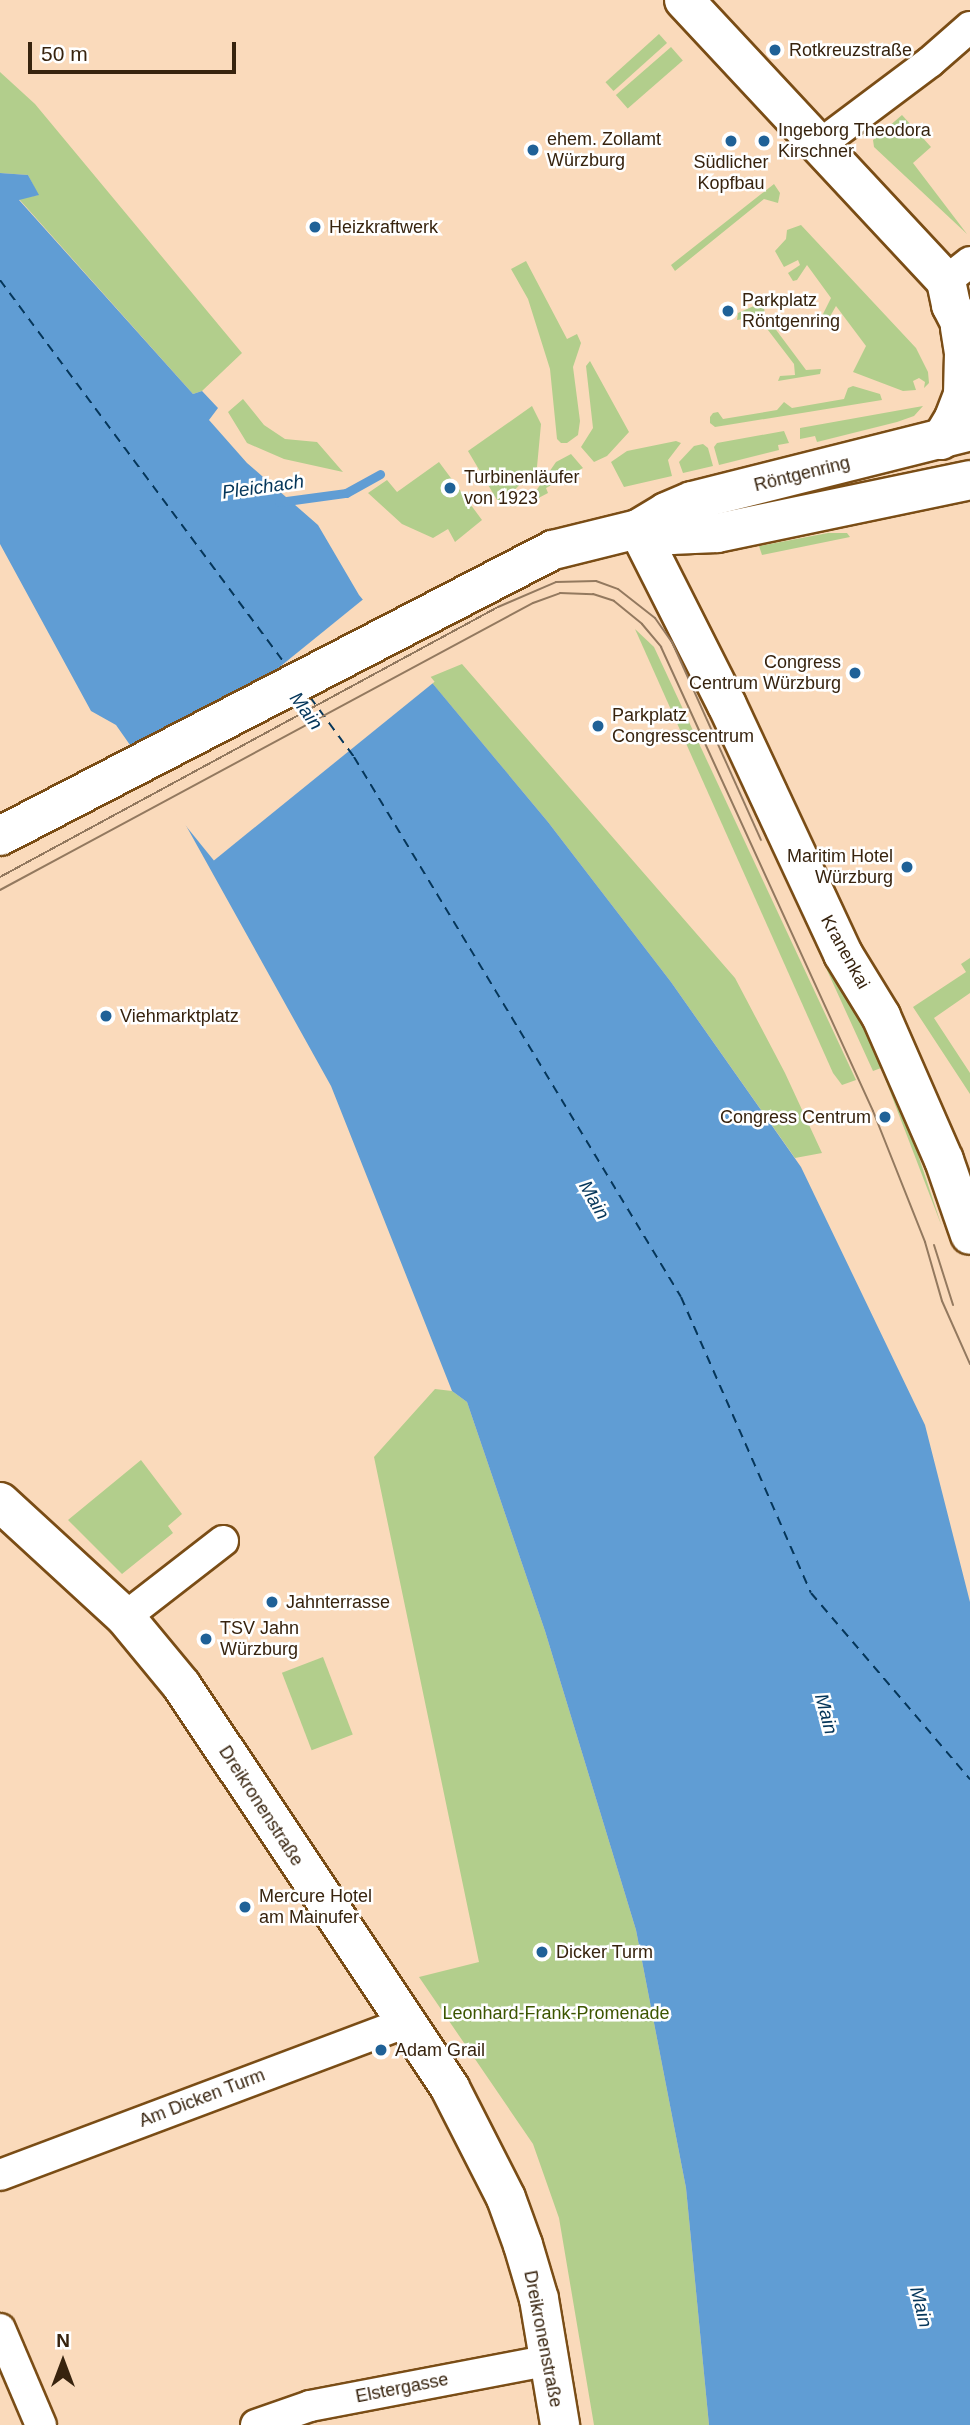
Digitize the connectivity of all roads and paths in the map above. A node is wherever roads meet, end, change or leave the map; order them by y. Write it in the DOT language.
graph roads {
  1 [pos="684,0"];
  2 [pos="970,27"];
  3 [pos="818,146"];
  4 [pos="962,275"];
  5 [pos="965,334"];
  6 [pos="955,436"];
  7 [pos="970,480"];
  8 [pos="638,529"];
  9 [pos="0,836"];
  10 [pos="968,1232"];
  11 [pos="0,1502"];
  12 [pos="223,1541"];
  13 [pos="125,1617"];
  14 [pos="404,2023"];
  15 [pos="0,2175"];
  16 [pos="0,2329"];
  17 [pos="551,2360"];
  18 [pos="41,2425"];
  19 [pos="256,2425"];
  20 [pos="560,2425"];
  1 -- 3 [label="main road"];
  2 -- 3 [label="street"];
  3 -- 4 [label="main road"];
  4 -- 5 [label="main road"];
  5 -- 6 [label="main road"];
  6 -- 8 [label="main road, Röntgenring"];
  7 -- 8 [label="main road, Röntgenring"];
  8 -- 9 [label="main road, Röntgenring"];
  8 -- 10 [label="main road, Kranenkai"];
  11 -- 13 [label="main road, Dreikronenstraße"];
  12 -- 13 [label="street"];
  13 -- 14 [label="main road, Dreikronenstraße"];
  14 -- 15 [label="street, Am Dicken Turm"];
  14 -- 17 [label="main road, Dreikronenstraße"];
  16 -- 18 [label="street"];
  17 -- 19 [label="street, Elstergasse"];
  17 -- 20 [label="main road, Dreikronenstraße"];
}
